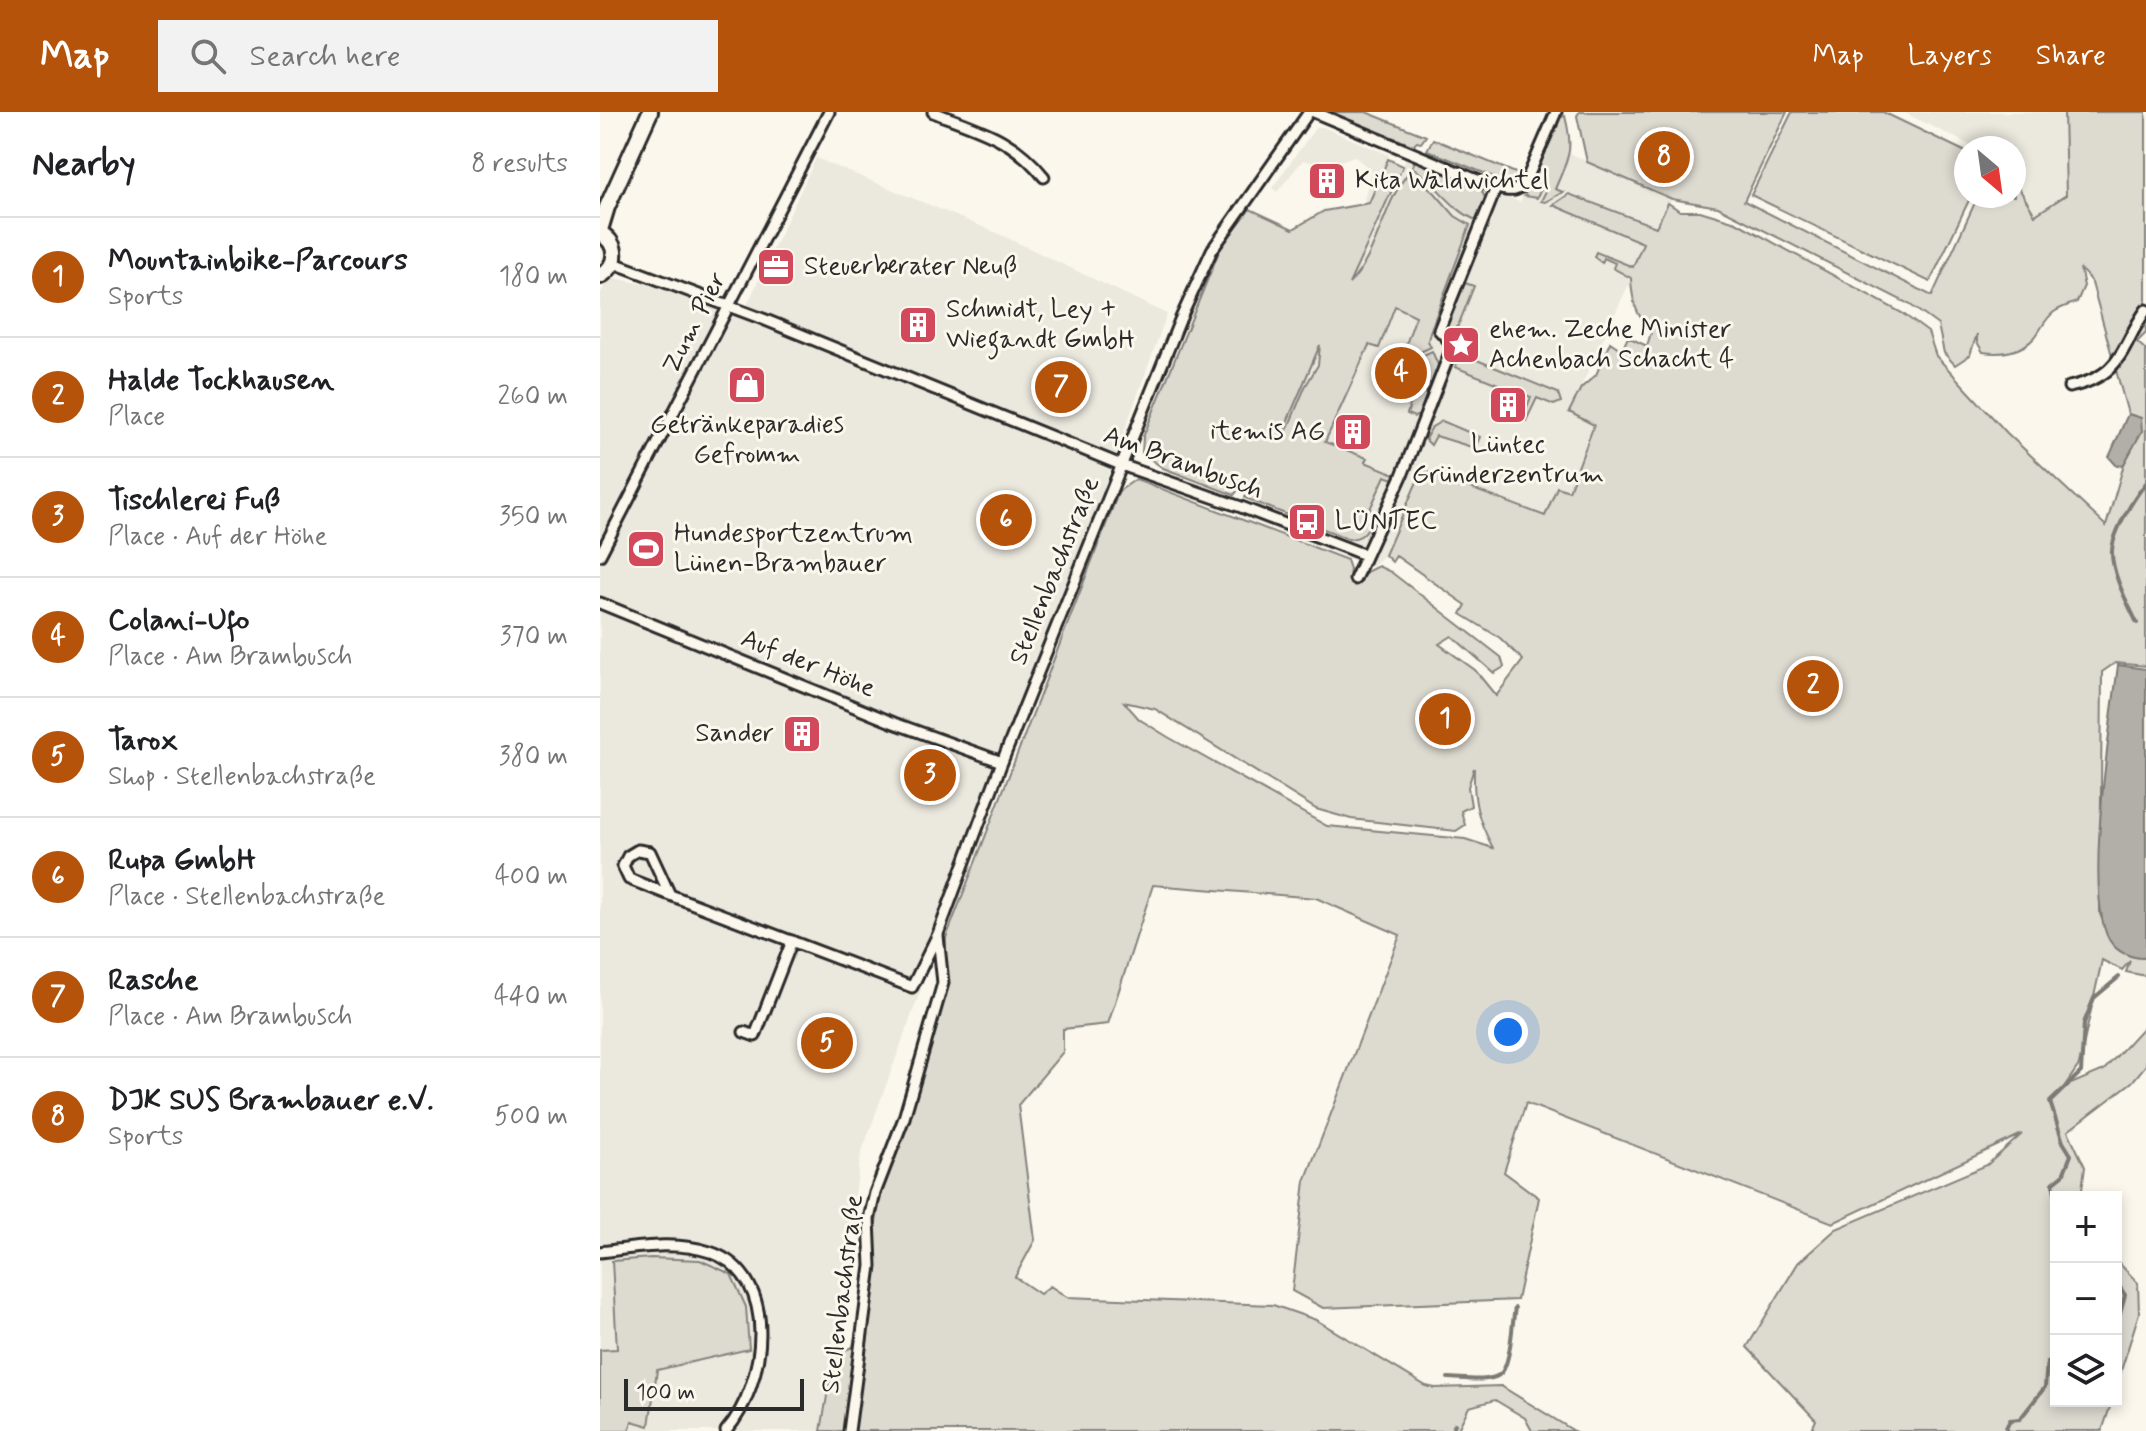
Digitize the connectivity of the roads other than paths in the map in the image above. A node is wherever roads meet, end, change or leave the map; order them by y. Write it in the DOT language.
graph roads {
  1 [pos="650,112"];
  2 [pos="829,112"];
  3 [pos="933,112"];
  4 [pos="1311,112"];
  5 [pos="1556,112"];
  6 [pos="1044,177"];
  7 [pos="1496,188"];
  8 [pos="600,232"];
  9 [pos="614,263"];
  10 [pos="600,276"];
  11 [pos="729,306"];
  12 [pos="2146,310"];
  13 [pos="2069,387"];
  14 [pos="1121,465"];
  15 [pos="600,555"];
  16 [pos="1365,555"];
  17 [pos="1355,579"];
  18 [pos="600,603"];
  19 [pos="1002,762"];
  20 [pos="670,895"];
  21 [pos="938,934"];
  22 [pos="792,941"];
  23 [pos="744,1032"];
  24 [pos="600,1252"];
  25 [pos="726,1431"];
  26 [pos="849,1431"];
  1 -- 8 [label="main road"];
  2 -- 11 [label="street, Zum Pier"];
  3 -- 6 [label="street"];
  4 -- 7 [label="street, Stellenbachstraße"];
  4 -- 14 [label="street, Stellenbachstraße"];
  5 -- 7 [label="street"];
  7 -- 16 [label="street"];
  8 -- 9 [label="main road"];
  9 -- 10 [label="main road"];
  9 -- 11 [label="street, Am Brambusch"];
  11 -- 14 [label="street, Am Brambusch"];
  11 -- 15 [label="street, Zum Pier"];
  12 -- 13 [label="street"];
  14 -- 16 [label="street, Am Brambusch"];
  14 -- 19 [label="street, Stellenbachstraße"];
  16 -- 17 [label="street"];
  18 -- 19 [label="street, Auf der Höhe"];
  19 -- 21 [label="street, Stellenbachstraße"];
  20 -- 20 [label="street, Stellenbachstraße"];
  20 -- 22 [label="street, Stellenbachstraße"];
  21 -- 22 [label="street, Stellenbachstraße"];
  21 -- 26 [label="street, Stellenbachstraße"];
  22 -- 23 [label="street"];
  24 -- 25 [label="street"];
}
